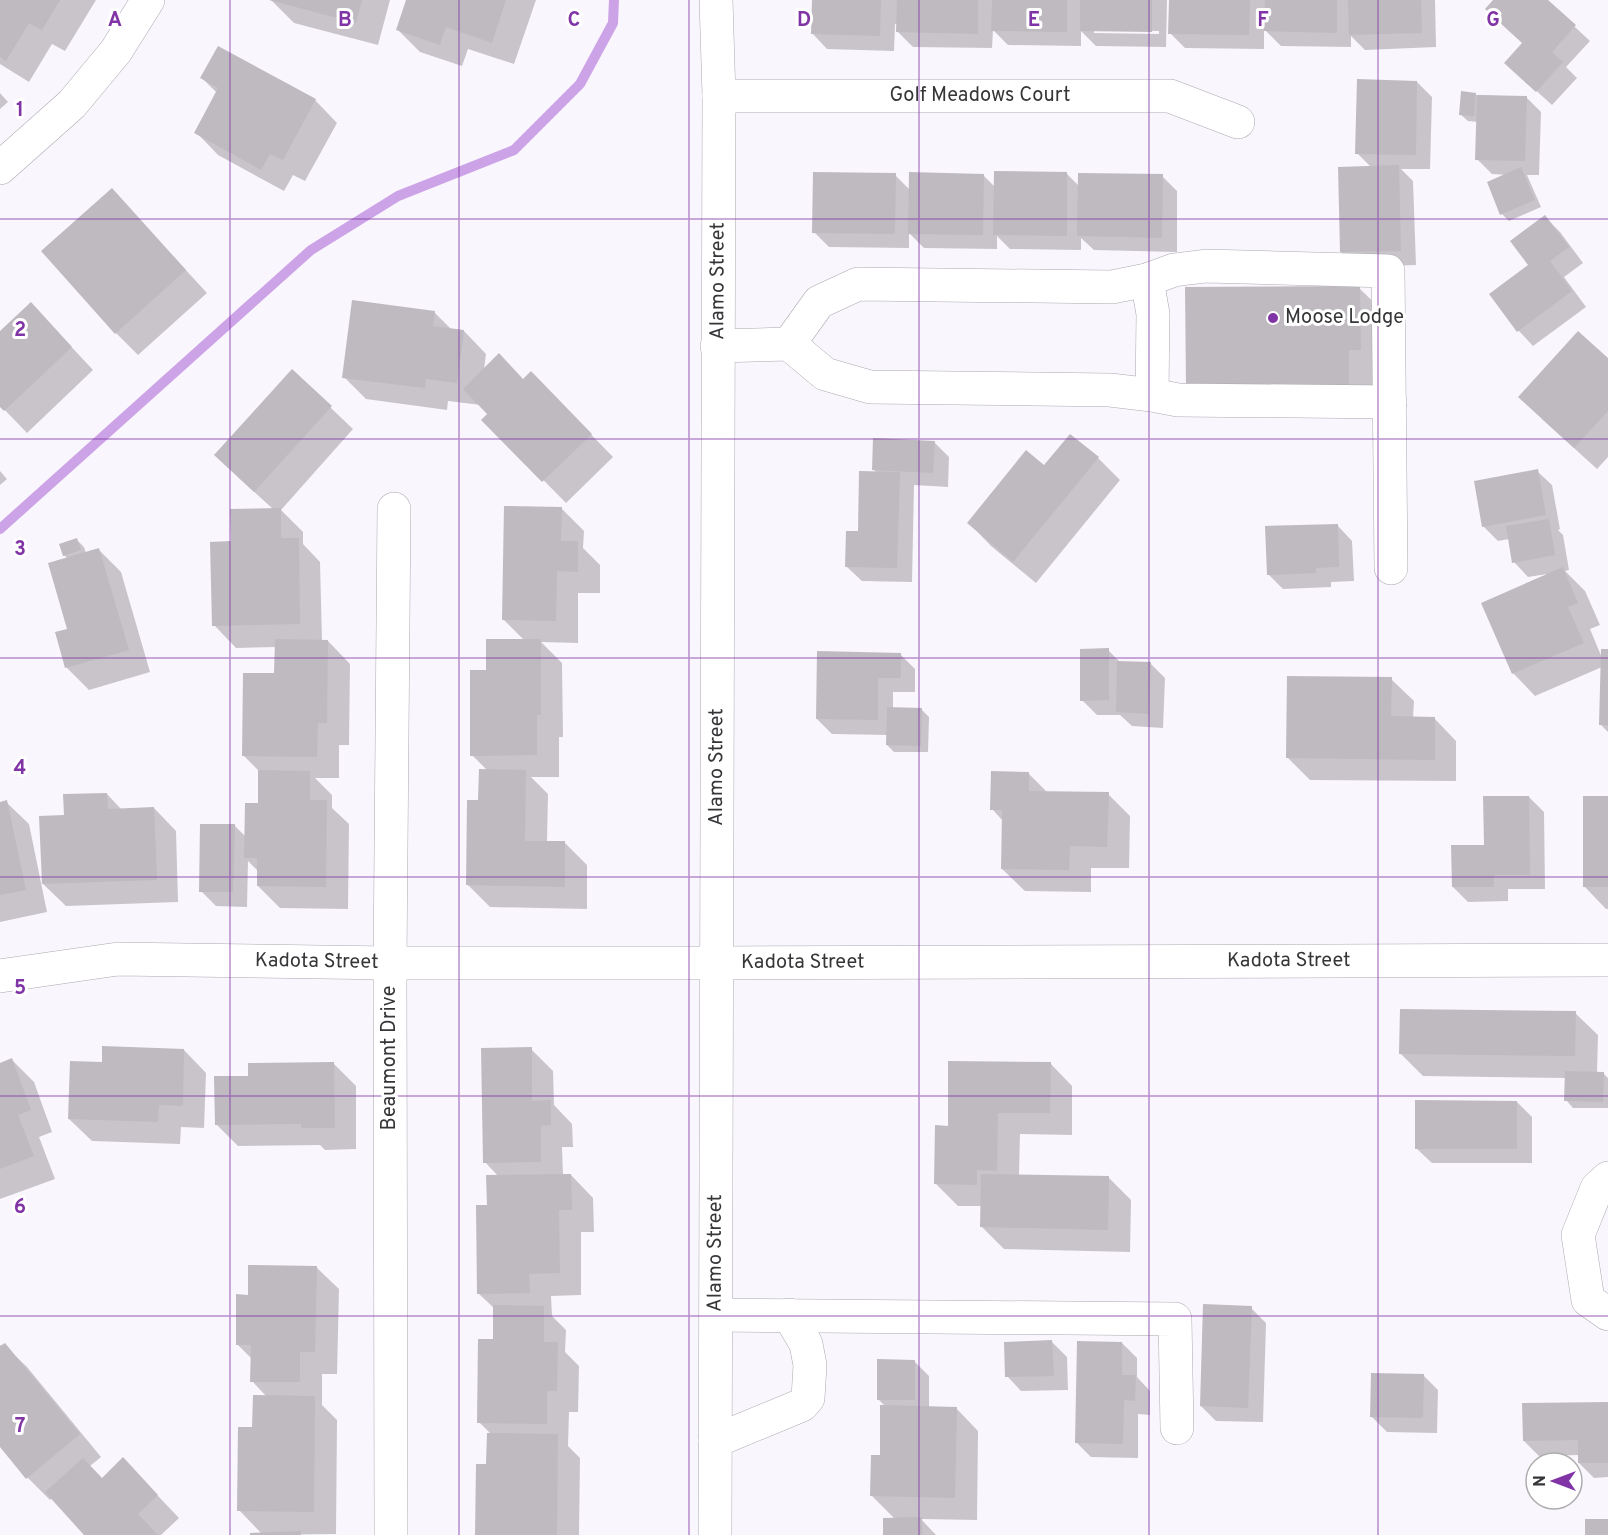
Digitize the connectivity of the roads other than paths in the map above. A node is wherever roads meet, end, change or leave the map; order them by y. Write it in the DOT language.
graph roads {
  1 [pos="148,0"];
  2 [pos="716,0"];
  3 [pos="719,96"];
  4 [pos="1238,122"];
  5 [pos="0,168"];
  6 [pos="1147,280"];
  7 [pos="789,344"];
  8 [pos="717,346"];
  9 [pos="1152,395"];
  10 [pos="1390,402"];
  11 [pos="394,509"];
  12 [pos="1391,568"];
  13 [pos="1608,960"];
  14 [pos="390,963"];
  15 [pos="716,963"];
  16 [pos="0,976"];
  17 [pos="1608,1178"];
  18 [pos="1608,1314"];
  19 [pos="716,1315"];
  20 [pos="789,1315"];
  21 [pos="1177,1428"];
  22 [pos="715,1441"];
  23 [pos="391,1535"];
  24 [pos="715,1535"];
  1 -- 5 [label="street"];
  2 -- 3 [label="street, Alamo Street"];
  3 -- 4 [label="street, Golf Meadows Court"];
  3 -- 8 [label="street, Alamo Street"];
  6 -- 7 [label="street"];
  6 -- 9 [label="street"];
  6 -- 10 [label="street"];
  7 -- 8 [label="street"];
  7 -- 9 [label="street"];
  8 -- 15 [label="street, Alamo Street"];
  9 -- 10 [label="street"];
  10 -- 12 [label="street"];
  11 -- 14 [label="street, Beaumont Drive"];
  13 -- 15 [label="street, Kadota Street"];
  14 -- 15 [label="street, Kadota Street"];
  14 -- 16 [label="street, Kadota Street"];
  14 -- 23 [label="street, Beaumont Drive"];
  15 -- 19 [label="street, Alamo Street"];
  17 -- 18 [label="street"];
  19 -- 20 [label="street"];
  19 -- 22 [label="street, Alamo Street"];
  20 -- 21 [label="street"];
  20 -- 22 [label="street"];
  22 -- 24 [label="street, Alamo Street"];
}
